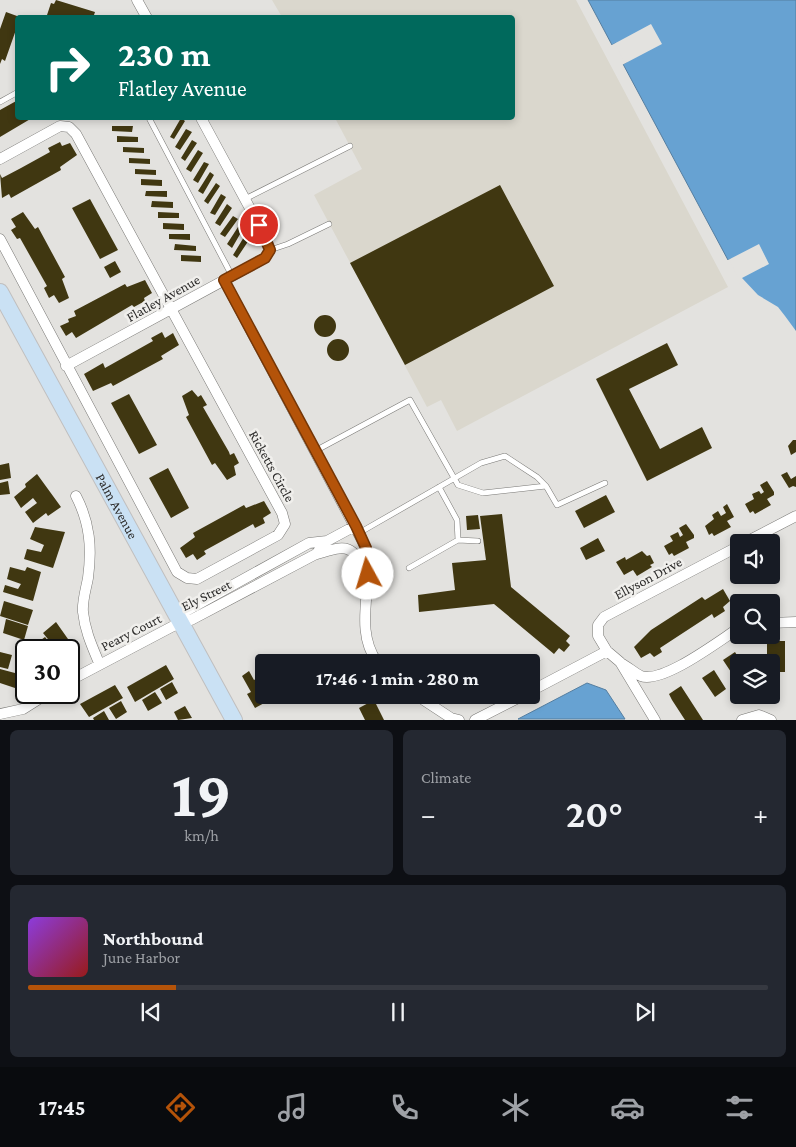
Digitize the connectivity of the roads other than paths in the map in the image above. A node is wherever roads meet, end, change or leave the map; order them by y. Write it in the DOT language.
graph roads {
  1 [pos="137,0"];
  2 [pos="145,15"];
  3 [pos="15,94"];
  4 [pos="0,102"];
  5 [pos="150,120"];
  6 [pos="202,120"];
  7 [pos="350,146"];
  8 [pos="0,159"];
  9 [pos="245,199"];
  10 [pos="329,224"];
  11 [pos="0,239"];
  12 [pos="270,250"];
  13 [pos="228,278"];
  14 [pos="0,292"];
  15 [pos="170,310"];
  16 [pos="66,366"];
  17 [pos="315,451"];
  18 [pos="454,478"];
  19 [pos="605,483"];
  20 [pos="546,486"];
  21 [pos="439,487"];
  22 [pos="76,496"];
  23 [pos="796,516"];
  24 [pos="357,529"];
  25 [pos="761,534"];
  26 [pos="458,540"];
  27 [pos="327,541"];
  28 [pos="478,541"];
  29 [pos="730,551"];
  30 [pos="316,554"];
  31 [pos="264,568"];
  32 [pos="409,568"];
  33 [pos="368,574"];
  34 [pos="270,578"];
  35 [pos="214,595"];
  36 [pos="220,605"];
  37 [pos="796,622"];
  38 [pos="179,623"];
  39 [pos="780,623"];
  40 [pos="730,634"];
  41 [pos="607,651"];
  42 [pos="371,654"];
  43 [pos="620,662"];
  44 [pos="100,663"];
  45 [pos="80,675"];
  46 [pos="540,686"];
  47 [pos="31,704"];
  48 [pos="430,704"];
  49 [pos="506,704"];
  50 [pos="0,714"];
  51 [pos="234,720"];
  52 [pos="459,720"];
  53 [pos="475,720"];
  54 [pos="655,720"];
  55 [pos="742,720"];
  56 [pos="771,720"];
  1 -- 2 [label="street"];
  3 -- 4 [label="lane"];
  5 -- 13 [label="lane"];
  6 -- 9 [label="street"];
  7 -- 9 [label="lane"];
  8 -- 15 [label="street, Ricketts Circle"];
  9 -- 12 [label="street"];
  10 -- 12 [label="lane"];
  11 -- 16 [label="street, Ricketts Circle"];
  12 -- 13 [label="street, Flatley Avenue"];
  13 -- 15 [label="street, Flatley Avenue"];
  13 -- 17 [label="street"];
  14 -- 38 [label="main road, Palm Avenue"];
  15 -- 16 [label="street, Flatley Avenue"];
  15 -- 16 [label="street, Ricketts Circle"];
  17 -- 18 [label="lane"];
  17 -- 24 [label="street"];
  18 -- 20 [label="lane"];
  18 -- 20 [label="lane"];
  18 -- 21 [label="lane"];
  19 -- 20 [label="lane"];
  21 -- 24 [label="lane"];
  21 -- 26 [label="lane"];
  22 -- 44 [label="street"];
  23 -- 25 [label="street"];
  24 -- 27 [label="street, Ely Street"];
  24 -- 33 [label="street"];
  26 -- 28 [label="lane"];
  26 -- 32 [label="lane"];
  27 -- 30 [label="street, Ely Street"];
  27 -- 31 [label="street, Ely Street"];
  29 -- 41 [label="street, Ellyson Drive"];
  30 -- 33 [label="street, Ely Street"];
  30 -- 34 [label="street, Ely Street"];
  31 -- 34 [label="street"];
  31 -- 35 [label="street, Ely Street"];
  33 -- 42 [label="street"];
  34 -- 36 [label="street, Ely Street"];
  35 -- 36 [label="street"];
  35 -- 38 [label="street, Ely Street"];
  36 -- 38 [label="street, Ely Street"];
  37 -- 39 [label="street"];
  38 -- 44 [label="street, Peary Court"];
  38 -- 51 [label="main road, Palm Avenue"];
  40 -- 43 [label="street"];
  41 -- 43 [label="street"];
  41 -- 46 [label="street"];
  43 -- 54 [label="street"];
  44 -- 45 [label="street, Peary Court"];
  47 -- 50 [label="street"];
  48 -- 52 [label="street"];
  49 -- 53 [label="street"];
  55 -- 56 [label="street"];
}
